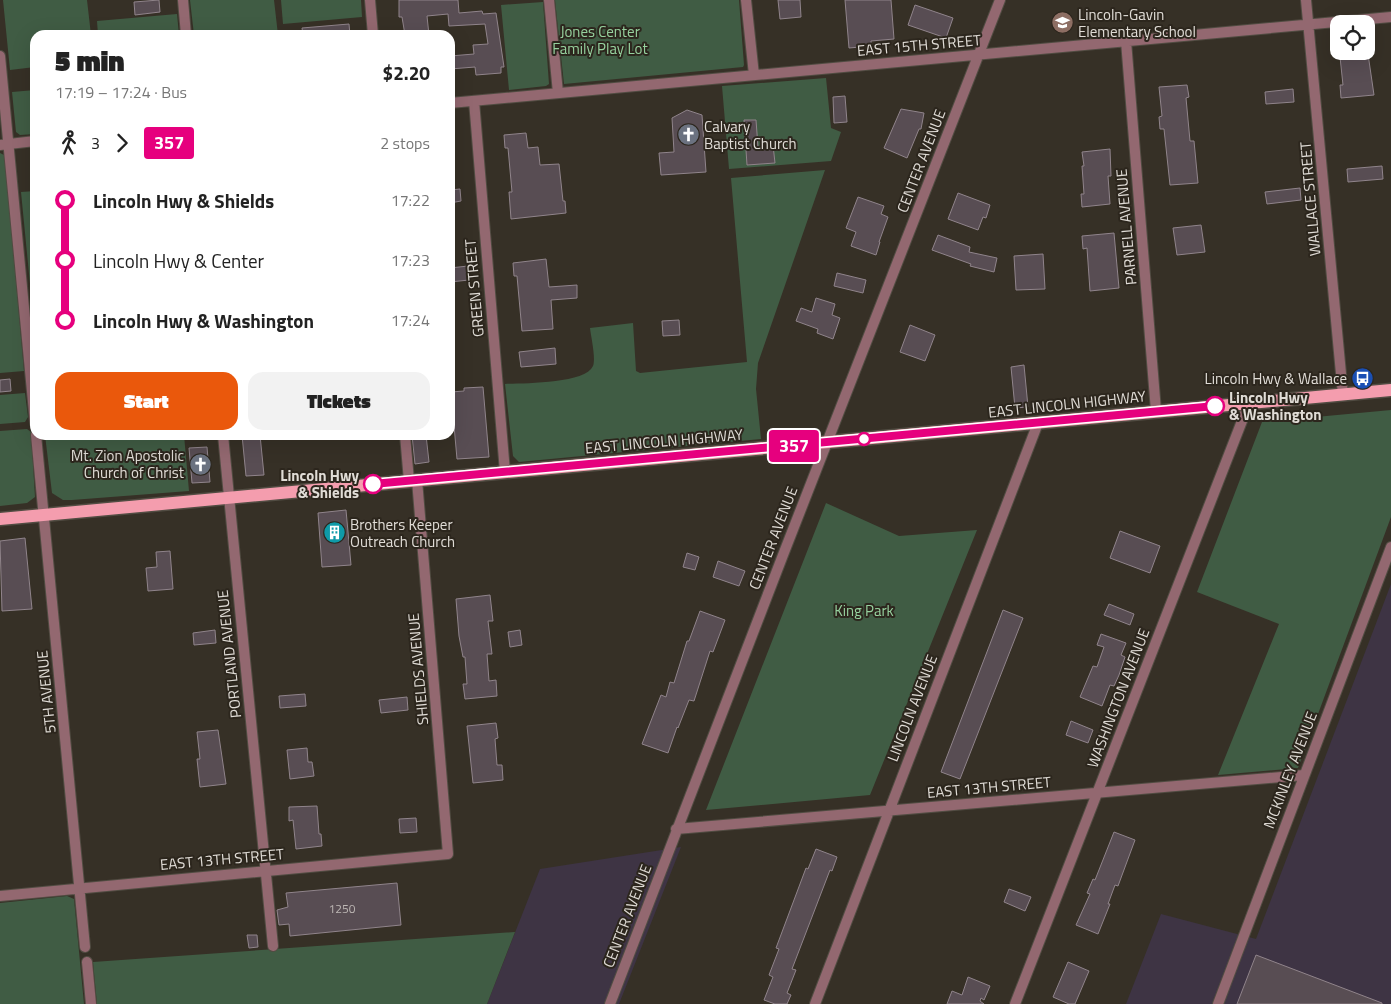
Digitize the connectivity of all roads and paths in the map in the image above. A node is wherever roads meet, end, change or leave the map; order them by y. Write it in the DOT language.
graph roads {
  1 [pos="183,0"];
  2 [pos="370,0"];
  3 [pos="549,0"];
  4 [pos="746,0"];
  5 [pos="1000,0"];
  6 [pos="1306,0"];
  7 [pos="1391,17"];
  8 [pos="1309,24"];
  9 [pos="186,30"];
  10 [pos="373,30"];
  11 [pos="1126,41"];
  12 [pos="978,54"];
  13 [pos="0,56"];
  14 [pos="754,75"];
  15 [pos="558,93"];
  16 [pos="474,101"];
  17 [pos="455,103"];
  18 [pos="30,141"];
  19 [pos="4,144"];
  20 [pos="30,378"];
  21 [pos="1391,390"];
  22 [pos="1343,395"];
  23 [pos="1249,403"];
  24 [pos="1156,411"];
  25 [pos="1038,423"];
  26 [pos="36,440"];
  27 [pos="223,440"];
  28 [pos="406,440"];
  29 [pos="827,442"];
  30 [pos="505,472"];
  31 [pos="413,481"];
  32 [pos="228,498"];
  33 [pos="44,515"];
  34 [pos="0,519"];
  35 [pos="1391,547"];
  36 [pos="1304,775"];
  37 [pos="1097,792"];
  38 [pos="889,810"];
  39 [pos="676,829"];
  40 [pos="448,854"];
  41 [pos="265,870"];
  42 [pos="80,888"];
  43 [pos="0,896"];
  44 [pos="273,946"];
  45 [pos="86,947"];
  46 [pos="87,962"];
  47 [pos="91,1004"];
  48 [pos="610,1004"];
  49 [pos="815,1004"];
  50 [pos="1015,1004"];
  51 [pos="1218,1004"];
  1 -- 9 [label="street"];
  2 -- 10 [label="street"];
  3 -- 15 [label="street"];
  4 -- 14 [label="street"];
  5 -- 12 [label="street, CENTER AVENUE"];
  6 -- 8 [label="street, WALLACE STREET"];
  7 -- 8 [label="street, EAST 15TH STREET"];
  8 -- 11 [label="street, EAST 15TH STREET"];
  8 -- 22 [label="street, WALLACE STREET"];
  11 -- 12 [label="street, EAST 15TH STREET"];
  11 -- 24 [label="street, PARNELL AVENUE"];
  12 -- 14 [label="street, EAST 15TH STREET"];
  12 -- 29 [label="street, CENTER AVENUE"];
  13 -- 19 [label="street"];
  14 -- 15 [label="street, EAST 15TH STREET"];
  15 -- 16 [label="street, EAST 15TH STREET"];
  16 -- 17 [label="street, EAST 15TH STREET"];
  16 -- 30 [label="street, GREEN STREET"];
  18 -- 19 [label="street"];
  19 -- 20 [label="street"];
  21 -- 22 [label="main road, EAST LINCOLN HIGHWAY"];
  22 -- 23 [label="main road, EAST LINCOLN HIGHWAY"];
  23 -- 24 [label="main road, EAST LINCOLN HIGHWAY"];
  23 -- 37 [label="street, WASHINGTON AVENUE"];
  24 -- 25 [label="main road, EAST LINCOLN HIGHWAY"];
  25 -- 29 [label="main road, EAST LINCOLN HIGHWAY"];
  25 -- 38 [label="street, LINCOLN AVENUE"];
  26 -- 33 [label="street, 5TH AVENUE"];
  27 -- 32 [label="street, PORTLAND AVENUE"];
  28 -- 31 [label="street, SHIELDS AVENUE"];
  29 -- 30 [label="main road, EAST LINCOLN HIGHWAY"];
  29 -- 39 [label="street, CENTER AVENUE"];
  30 -- 31 [label="main road, EAST LINCOLN HIGHWAY"];
  31 -- 32 [label="main road, EAST LINCOLN HIGHWAY"];
  31 -- 40 [label="street, SHIELDS AVENUE"];
  32 -- 33 [label="main road, EAST LINCOLN HIGHWAY"];
  32 -- 41 [label="street, PORTLAND AVENUE"];
  33 -- 34 [label="main road, EAST LINCOLN HIGHWAY"];
  33 -- 42 [label="street, 5TH AVENUE"];
  35 -- 36 [label="street, MCKINLEY AVENUE"];
  36 -- 37 [label="street, EAST 13TH STREET"];
  36 -- 51 [label="street, MCKINLEY AVENUE"];
  37 -- 38 [label="street, EAST 13TH STREET"];
  37 -- 50 [label="street, WASHINGTON AVENUE"];
  38 -- 39 [label="street, EAST 13TH STREET"];
  38 -- 49 [label="street, LINCOLN AVENUE"];
  39 -- 48 [label="street, CENTER AVENUE"];
  40 -- 41 [label="street, EAST 13TH STREET"];
  41 -- 42 [label="street, EAST 13TH STREET"];
  41 -- 44 [label="street, PORTLAND AVENUE"];
  42 -- 43 [label="street, EAST 13TH STREET"];
  42 -- 45 [label="street, 5TH AVENUE"];
  46 -- 47 [label="street"];
}
